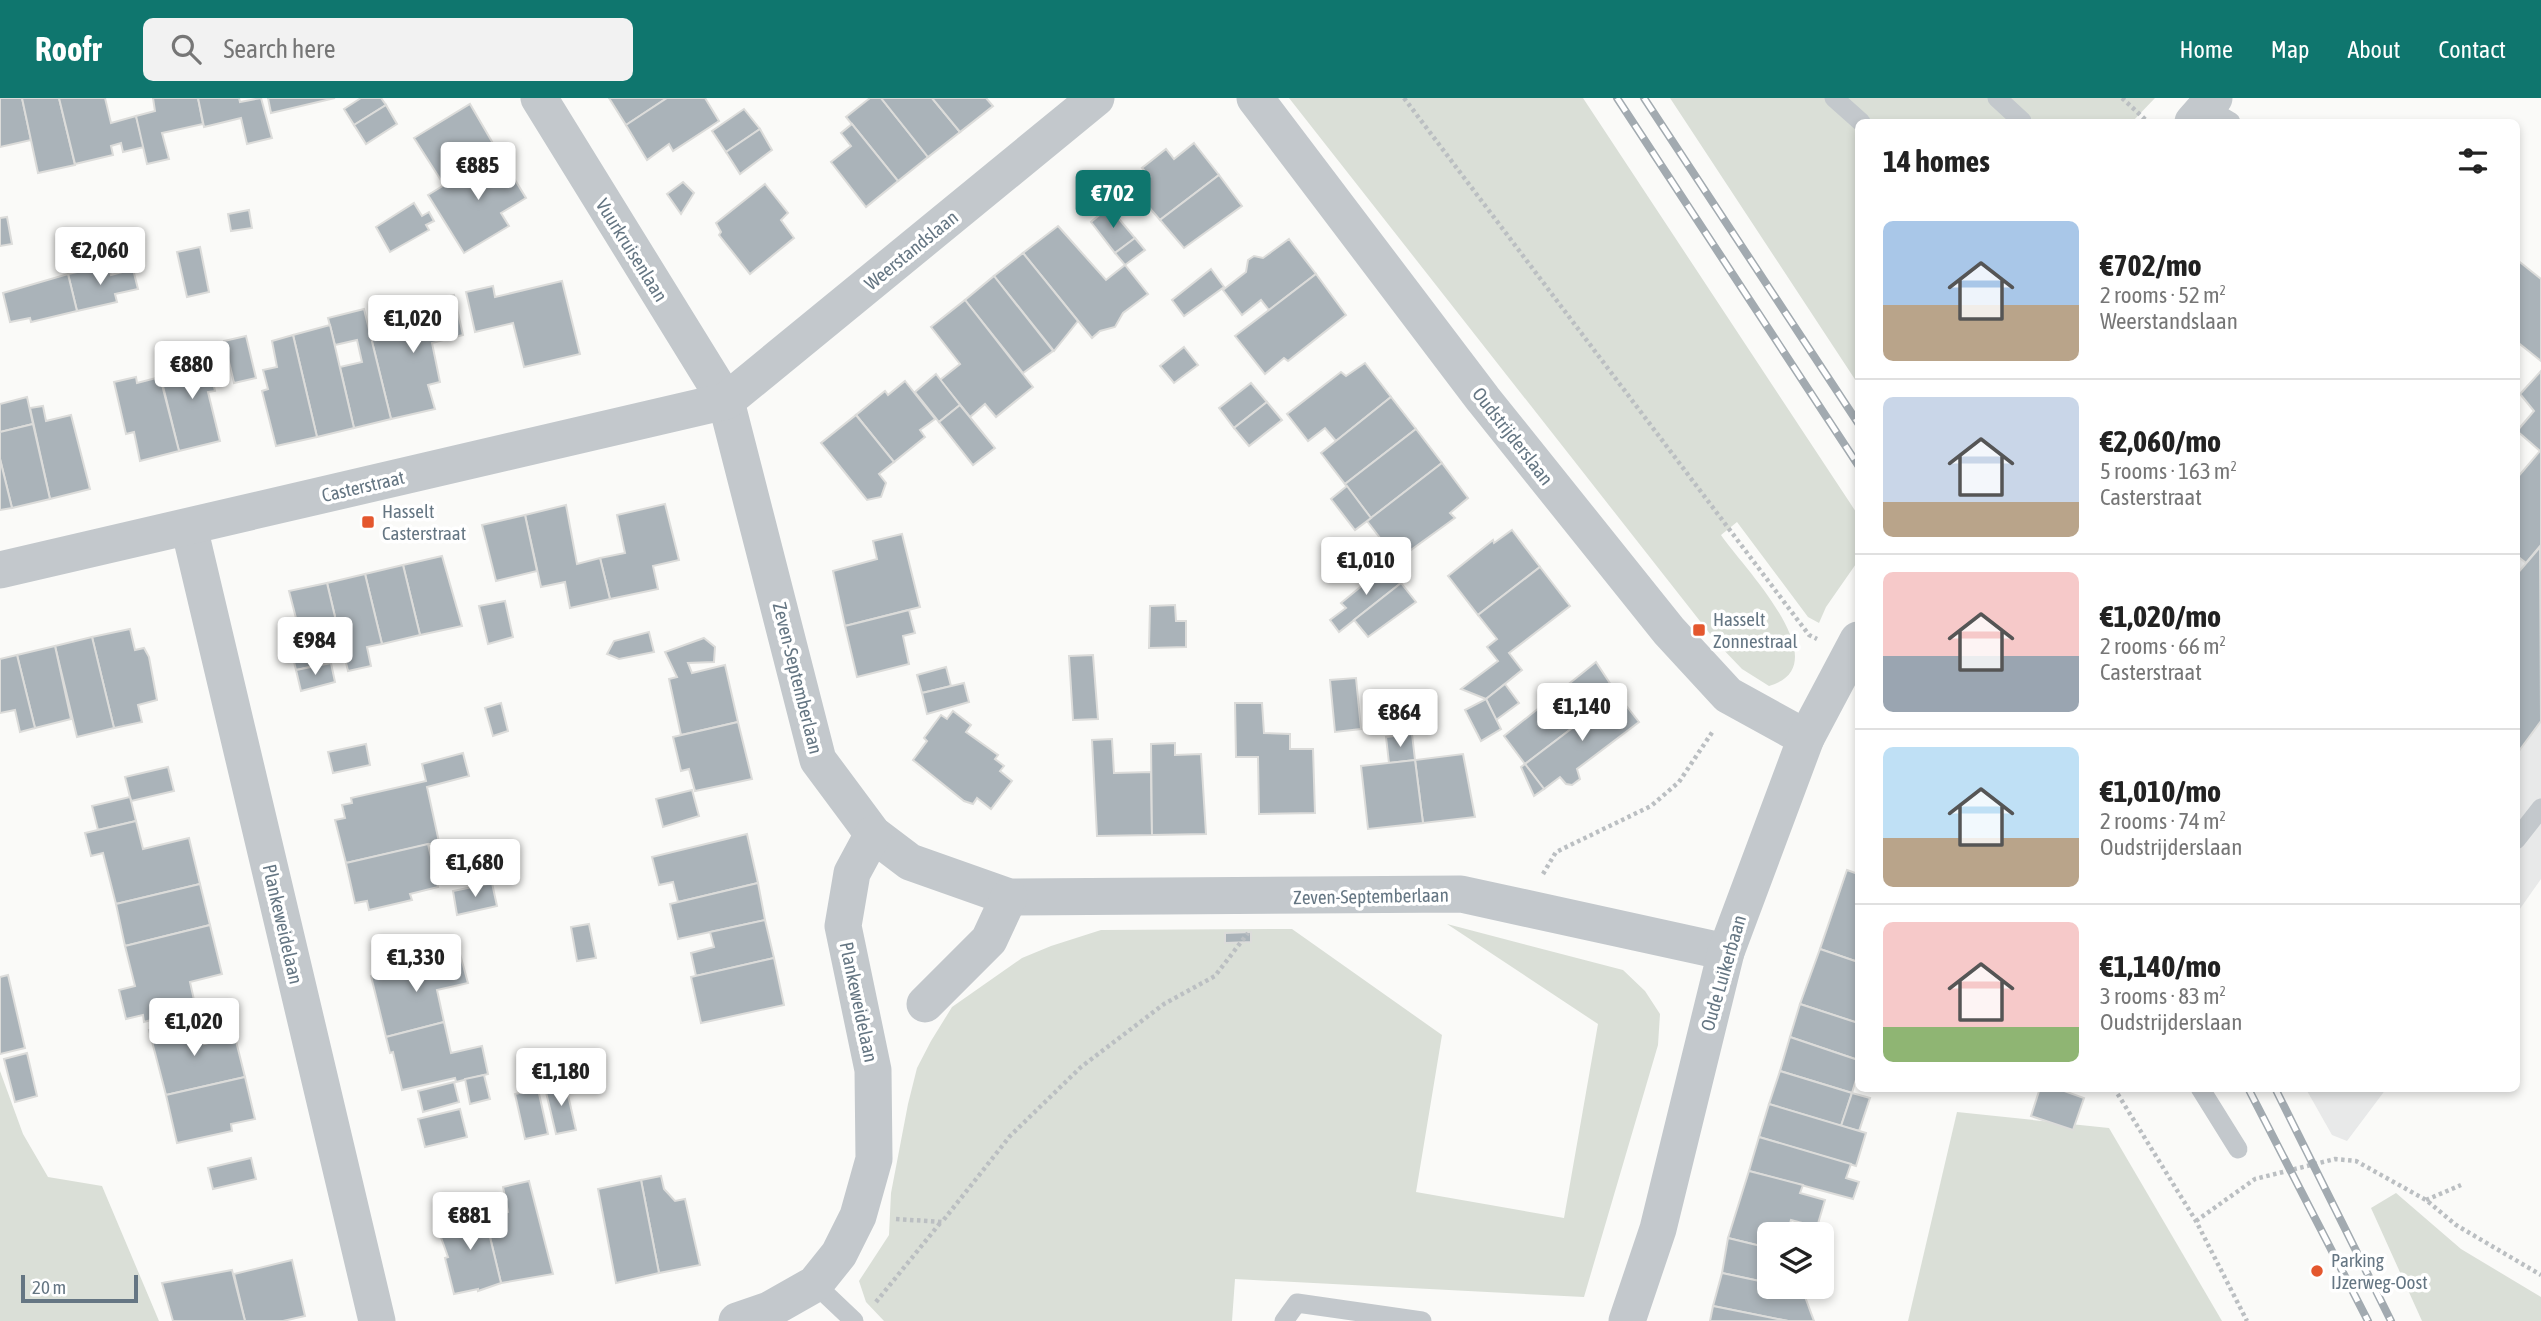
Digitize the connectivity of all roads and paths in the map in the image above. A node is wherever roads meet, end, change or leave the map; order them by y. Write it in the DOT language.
graph roads {
  1 [pos="539,98"];
  2 [pos="1096,98"];
  3 [pos="1255,98"];
  4 [pos="1404,98"];
  5 [pos="1834,98"];
  6 [pos="1997,98"];
  7 [pos="2122,98"];
  8 [pos="1858,119"];
  9 [pos="2020,119"];
  10 [pos="2145,119"];
  11 [pos="726,401"];
  12 [pos="189,527"];
  13 [pos="0,570"];
  14 [pos="1854,648"];
  15 [pos="1728,695"];
  16 [pos="1806,738"];
  17 [pos="2541,808"];
  18 [pos="873,834"];
  19 [pos="2520,835"];
  20 [pos="1009,897"];
  21 [pos="1523,908"];
  22 [pos="1249,932"];
  23 [pos="1726,952"];
  24 [pos="925,1004"];
  25 [pos="2116,1092"];
  26 [pos="2202,1092"];
  27 [pos="2238,1149"];
  28 [pos="2461,1185"];
  29 [pos="2426,1200"];
  30 [pos="858,1216"];
  31 [pos="2196,1221"];
  32 [pos="942,1222"];
  33 [pos="2541,1275"];
  34 [pos="816,1284"];
  35 [pos="861,1316"];
  36 [pos="377,1321"];
  37 [pos="737,1321"];
  38 [pos="1284,1321"];
  39 [pos="1422,1321"];
  40 [pos="1627,1321"];
  41 [pos="2247,1321"];
  1 -- 11 [label="street, Vuurkruisenlaan"];
  2 -- 11 [label="street, Weerstandslaan"];
  3 -- 15 [label="street, Oudstrijderslaan"];
  4 -- 14 [label="path"];
  5 -- 8 [label="lane"];
  6 -- 9 [label="lane"];
  7 -- 10 [label="path"];
  11 -- 12 [label="street, Casterstraat"];
  11 -- 18 [label="street, Zeven-Septemberlaan"];
  12 -- 13 [label="street, Casterstraat"];
  12 -- 36 [label="street, Plankeweidelaan"];
  14 -- 16 [label="street, Oude Luikerbaan"];
  15 -- 16 [label="street, Oudstrijderslaan"];
  15 -- 21 [label="path"];
  16 -- 23 [label="street, Oude Luikerbaan"];
  17 -- 19 [label="lane"];
  18 -- 20 [label="street, Zeven-Septemberlaan"];
  18 -- 30 [label="street, Plankeweidelaan"];
  20 -- 21 [label="street, Zeven-Septemberlaan"];
  20 -- 24 [label="street"];
  21 -- 23 [label="street, Zeven-Septemberlaan"];
  22 -- 32 [label="path"];
  23 -- 40 [label="street, Oude Luikerbaan"];
  25 -- 31 [label="path"];
  26 -- 27 [label="lane"];
  28 -- 29 [label="path"];
  29 -- 31 [label="path"];
  29 -- 33 [label="path"];
  30 -- 32 [label="path"];
  30 -- 34 [label="street, Plankeweidelaan"];
  31 -- 41 [label="path"];
  32 -- 35 [label="path"];
  34 -- 35 [label="lane"];
  34 -- 37 [label="street, Plankeweidelaan"];
  38 -- 39 [label="lane"];
}
